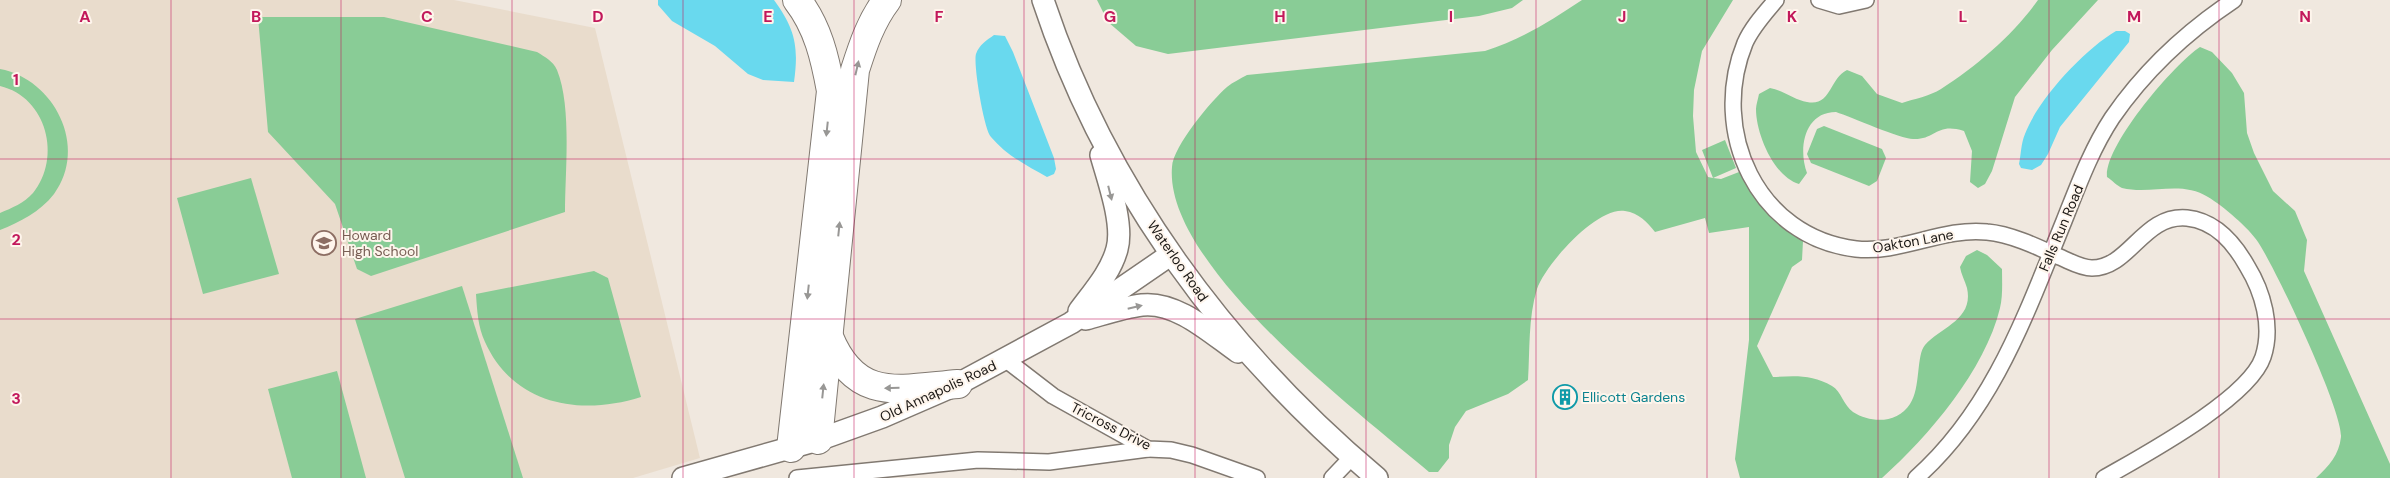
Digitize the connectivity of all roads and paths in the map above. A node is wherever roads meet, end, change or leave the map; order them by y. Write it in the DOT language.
graph roads {
  1 [pos="797,0"];
  2 [pos="887,0"];
  3 [pos="1043,0"];
  4 [pos="1776,0"];
  5 [pos="1819,0"];
  6 [pos="1866,0"];
  7 [pos="2234,0"];
  8 [pos="1095,128"];
  9 [pos="2051,253"];
  10 [pos="1170,255"];
  11 [pos="1071,323"];
  12 [pos="829,337"];
  13 [pos="1005,359"];
  14 [pos="1261,366"];
  15 [pos="958,384"];
  16 [pos="818,440"];
  17 [pos="791,448"];
  18 [pos="1148,449"];
  19 [pos="1352,457"];
  20 [pos="683,478"];
  21 [pos="797,478"];
  22 [pos="1257,478"];
  23 [pos="1332,478"];
  24 [pos="1377,478"];
  25 [pos="1916,478"];
  26 [pos="2104,478"];
  1 -- 17 [label="highway, one-way"];
  12 -- 2 [label="highway, one-way"];
  3 -- 8 [label="main road, Waterloo Road"];
  4 -- 9 [label="street, Oakton Lane"];
  5 -- 6 [label="street"];
  7 -- 9 [label="street, Falls Run Road"];
  8 -- 10 [label="main road, Waterloo Road"];
  8 -- 11 [label="main road, one-way"];
  9 -- 25 [label="street, Falls Run Road"];
  9 -- 26 [label="street, Oakton Lane"];
  10 -- 11 [label="main road, Old Annapolis Road"];
  10 -- 14 [label="main road, Waterloo Road"];
  11 -- 13 [label="main road, Old Annapolis Road"];
  11 -- 14 [label="main road, one-way"];
  15 -- 12 [label="highway, one-way"];
  16 -- 12 [label="highway, one-way"];
  13 -- 15 [label="main road, Old Annapolis Road"];
  13 -- 18 [label="street, Tricross Drive"];
  14 -- 19 [label="main road, Waterloo Road"];
  15 -- 16 [label="main road, Old Annapolis Road"];
  16 -- 17 [label="main road, Old Annapolis Road"];
  17 -- 20 [label="main road, Old Annapolis Road"];
  18 -- 21 [label="street"];
  18 -- 22 [label="street, Tricross Drive"];
  19 -- 23 [label="street"];
  19 -- 24 [label="main road, Waterloo Road"];
}
